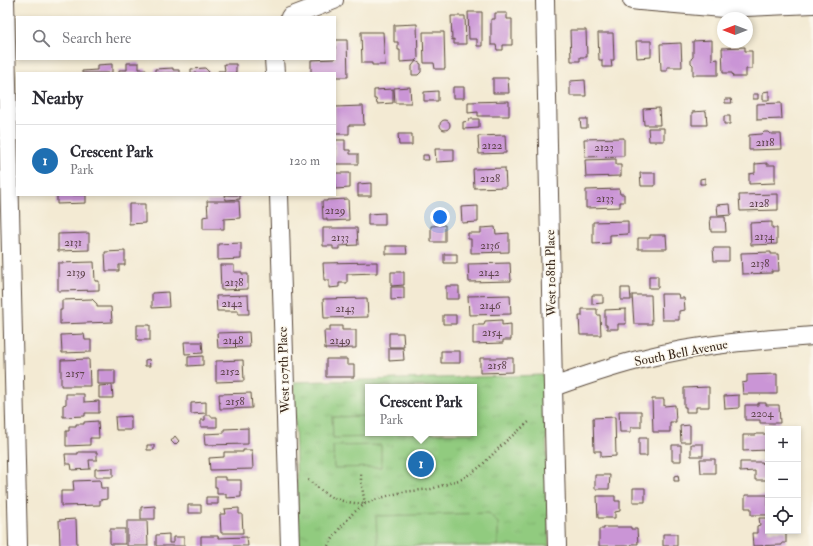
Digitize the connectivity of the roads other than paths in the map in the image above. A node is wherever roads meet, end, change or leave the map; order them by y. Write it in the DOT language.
graph roads {
  1 [pos="5,0"];
  2 [pos="334,0"];
  3 [pos="545,0"];
  4 [pos="632,0"];
  5 [pos="738,4"];
  6 [pos="813,4"];
  7 [pos="293,16"];
  8 [pos="11,33"];
  9 [pos="274,60"];
  10 [pos="275,72"];
  11 [pos="279,196"];
  12 [pos="5,198"];
  13 [pos="813,336"];
  14 [pos="553,387"];
  15 [pos="7,399"];
  16 [pos="18,546"];
  17 [pos="290,546"];
  18 [pos="557,546"];
  1 -- 8 [label="street"];
  2 -- 7 [label="street"];
  3 -- 14 [label="street, West 108th Place"];
  4 -- 5 [label="street"];
  5 -- 6 [label="street"];
  8 -- 12 [label="street"];
  9 -- 10 [label="street"];
  11 -- 17 [label="street, West 107th Place"];
  12 -- 15 [label="street"];
  13 -- 14 [label="street, South Bell Avenue"];
  14 -- 18 [label="street, West 108th Place"];
  15 -- 16 [label="street"];
}
